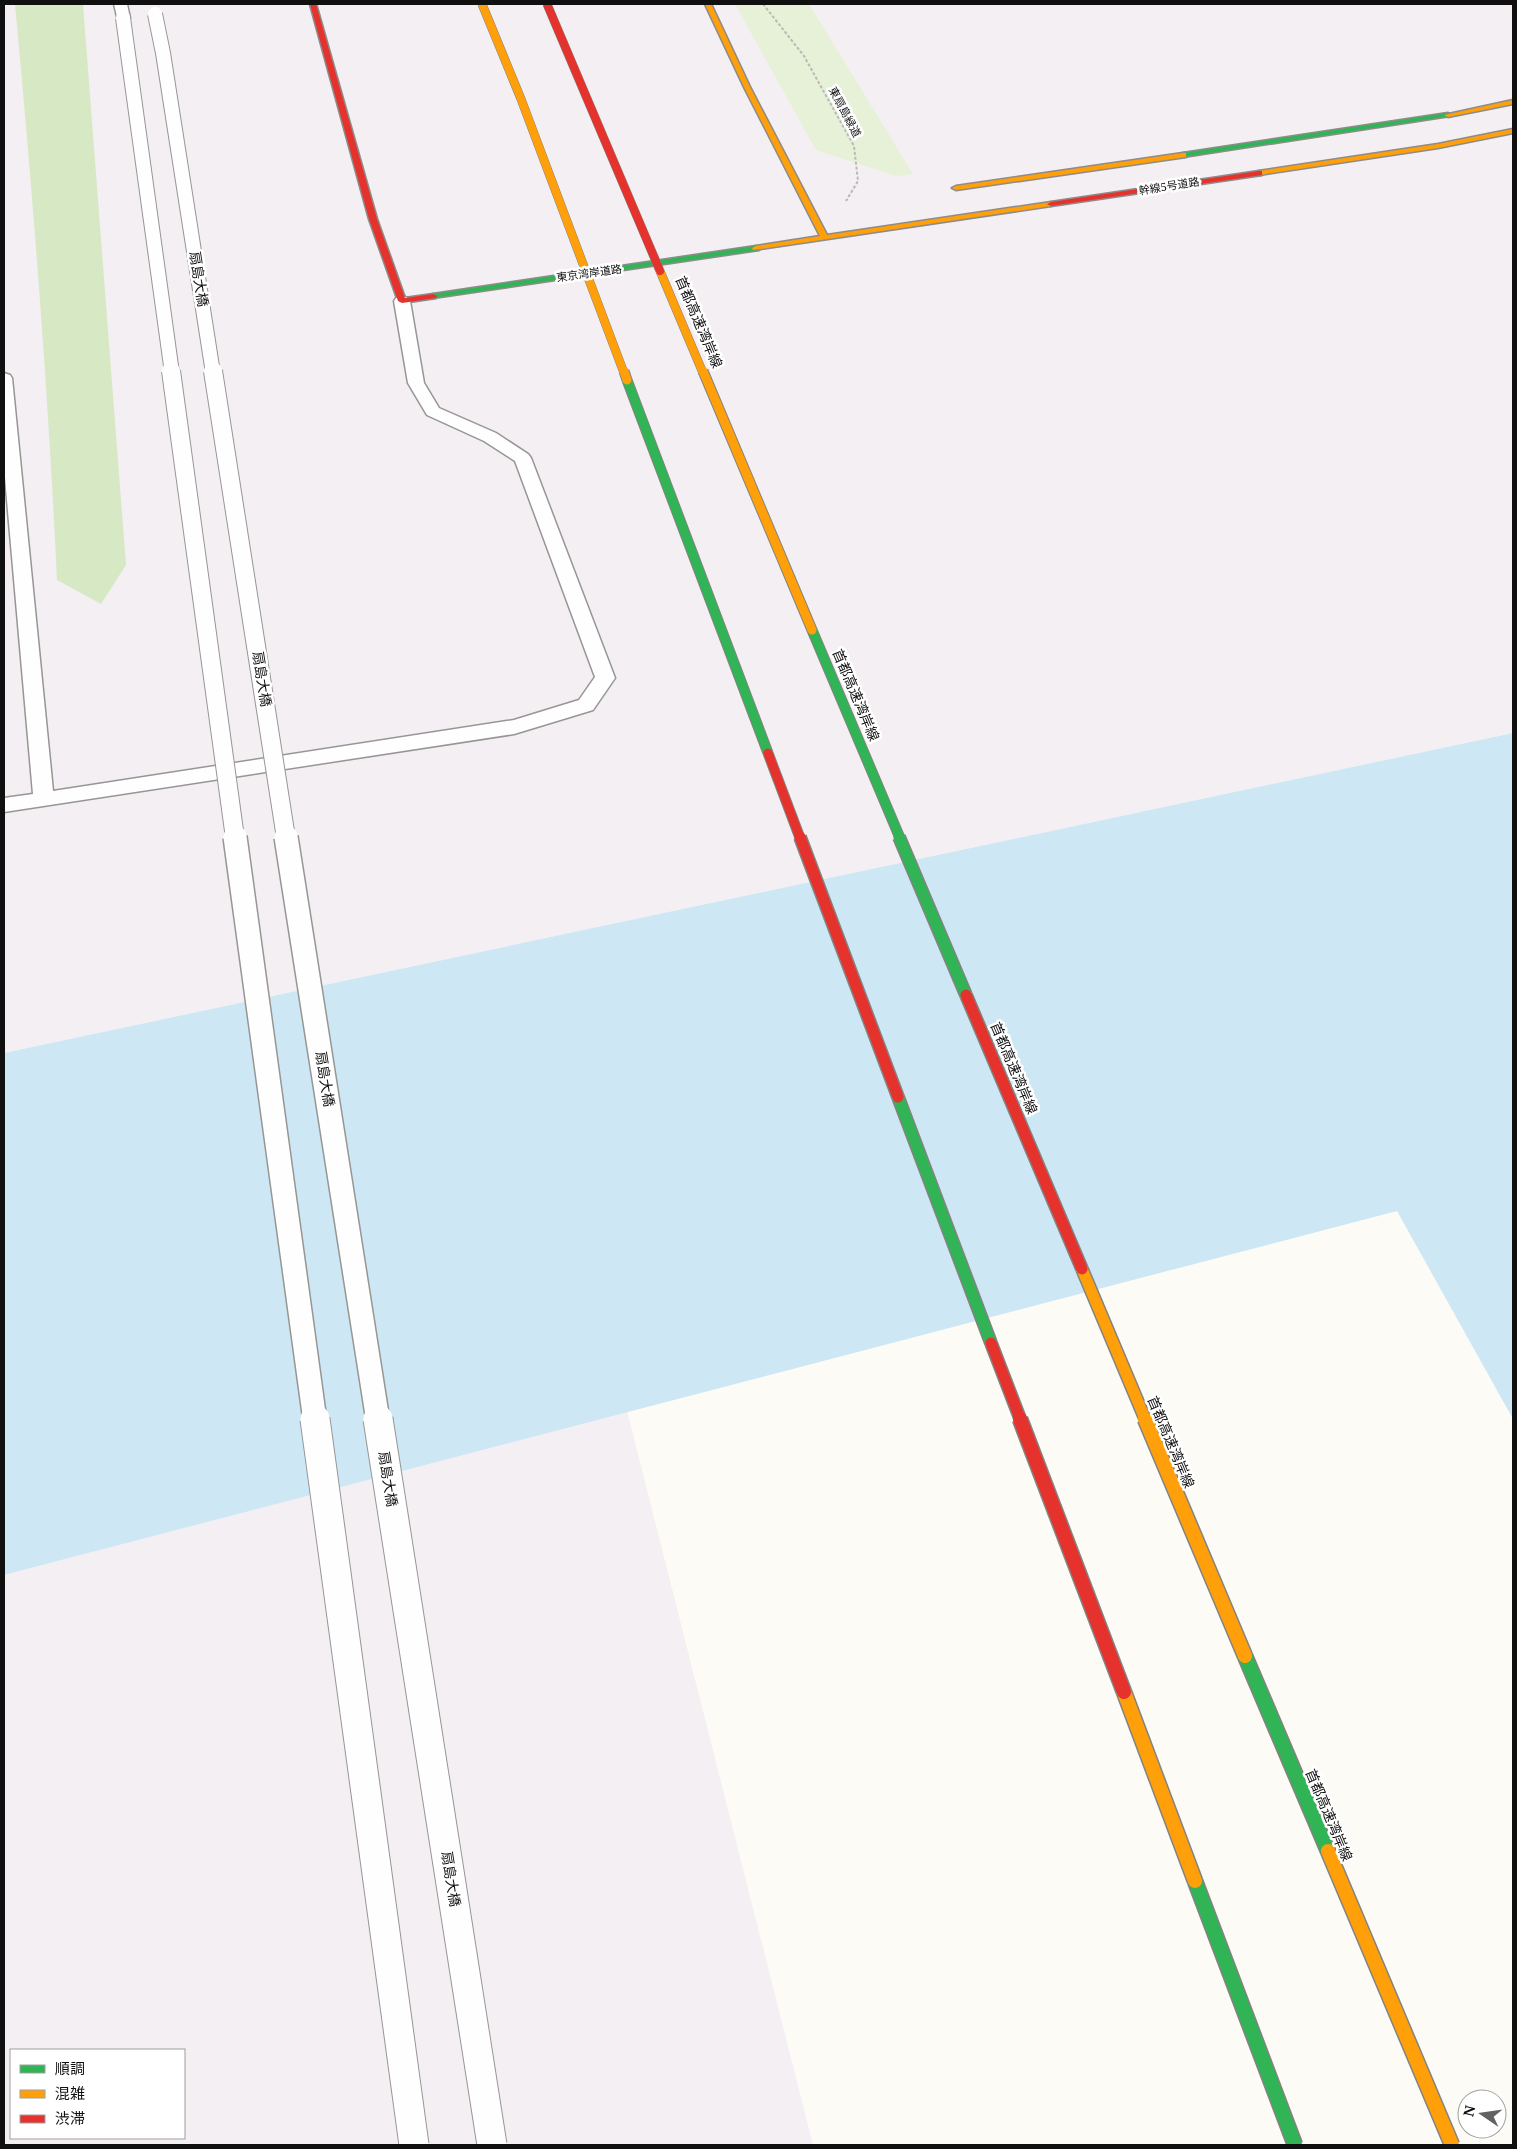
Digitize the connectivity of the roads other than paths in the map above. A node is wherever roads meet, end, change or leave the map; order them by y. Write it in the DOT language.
graph roads {
  1 [pos="314,4"];
  2 [pos="482,4"];
  3 [pos="547,4"];
  4 [pos="557,4"];
  5 [pos="708,4"];
  6 [pos="154,9"];
  7 [pos="122,11"];
  8 [pos="585,90"];
  9 [pos="1513,102"];
  10 [pos="1513,131"];
  11 [pos="956,188"];
  12 [pos="825,238"];
  13 [pos="402,301"];
  14 [pos="4,378"];
  15 [pos="44,800"];
  16 [pos="4,804"];
  17 [pos="414,2145"];
  18 [pos="492,2145"];
  19 [pos="1295,2145"];
  20 [pos="1452,2145"];
  1 -- 13 [label="main road"];
  2 -- 19 [label="main road, bridge"];
  3 -- 8 [label="main road, 首都高速湾岸線, bridge"];
  4 -- 8 [label="main road, bridge"];
  5 -- 12 [label="main road"];
  6 -- 18 [label="lane, 扇島大橋, bridge"];
  7 -- 17 [label="lane, bridge"];
  8 -- 20 [label="main road, 首都高速湾岸線, bridge"];
  9 -- 11 [label="main road"];
  10 -- 12 [label="main road, 幹線5号道路"];
  12 -- 13 [label="main road, 東京湾岸道路"];
  13 -- 15 [label="lane"];
  14 -- 15 [label="lane"];
  15 -- 16 [label="lane"];
}
